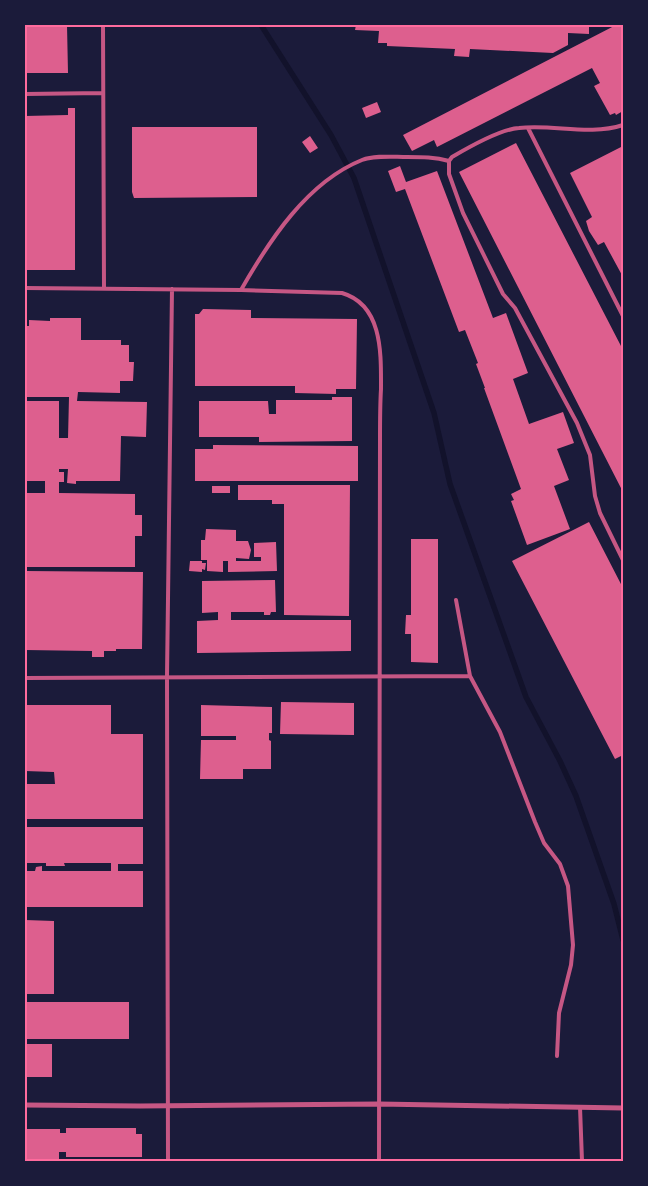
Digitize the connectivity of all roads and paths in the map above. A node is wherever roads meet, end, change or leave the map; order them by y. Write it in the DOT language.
graph roads {
  1 [pos="103,25"];
  2 [pos="103,93"];
  3 [pos="25,94"];
  4 [pos="623,125"];
  5 [pos="528,128"];
  6 [pos="449,161"];
  7 [pos="25,288"];
  8 [pos="104,288"];
  9 [pos="172,289"];
  10 [pos="241,290"];
  11 [pos="623,316"];
  12 [pos="623,560"];
  13 [pos="456,600"];
  14 [pos="167,676"];
  15 [pos="379,676"];
  16 [pos="470,676"];
  17 [pos="25,678"];
  18 [pos="557,1056"];
  19 [pos="379,1104"];
  20 [pos="25,1105"];
  21 [pos="168,1106"];
  22 [pos="580,1107"];
  23 [pos="623,1108"];
  24 [pos="168,1161"];
  25 [pos="379,1161"];
  26 [pos="582,1161"];
  1 -- 2 [label="lane"];
  2 -- 3 [label="lane"];
  2 -- 8 [label="lane"];
  4 -- 5 [label="lane"];
  5 -- 6 [label="lane"];
  5 -- 11 [label="lane"];
  6 -- 10 [label="lane"];
  6 -- 12 [label="lane"];
  7 -- 8 [label="lane"];
  8 -- 9 [label="lane"];
  9 -- 10 [label="lane"];
  9 -- 14 [label="lane"];
  10 -- 15 [label="lane"];
  13 -- 16 [label="lane"];
  14 -- 15 [label="lane"];
  14 -- 17 [label="lane"];
  14 -- 21 [label="lane"];
  15 -- 16 [label="lane"];
  15 -- 19 [label="lane"];
  16 -- 18 [label="lane"];
  19 -- 21 [label="street"];
  19 -- 22 [label="street"];
  19 -- 25 [label="lane"];
  20 -- 21 [label="street"];
  21 -- 24 [label="lane"];
  22 -- 23 [label="street"];
  22 -- 26 [label="lane"];
}
